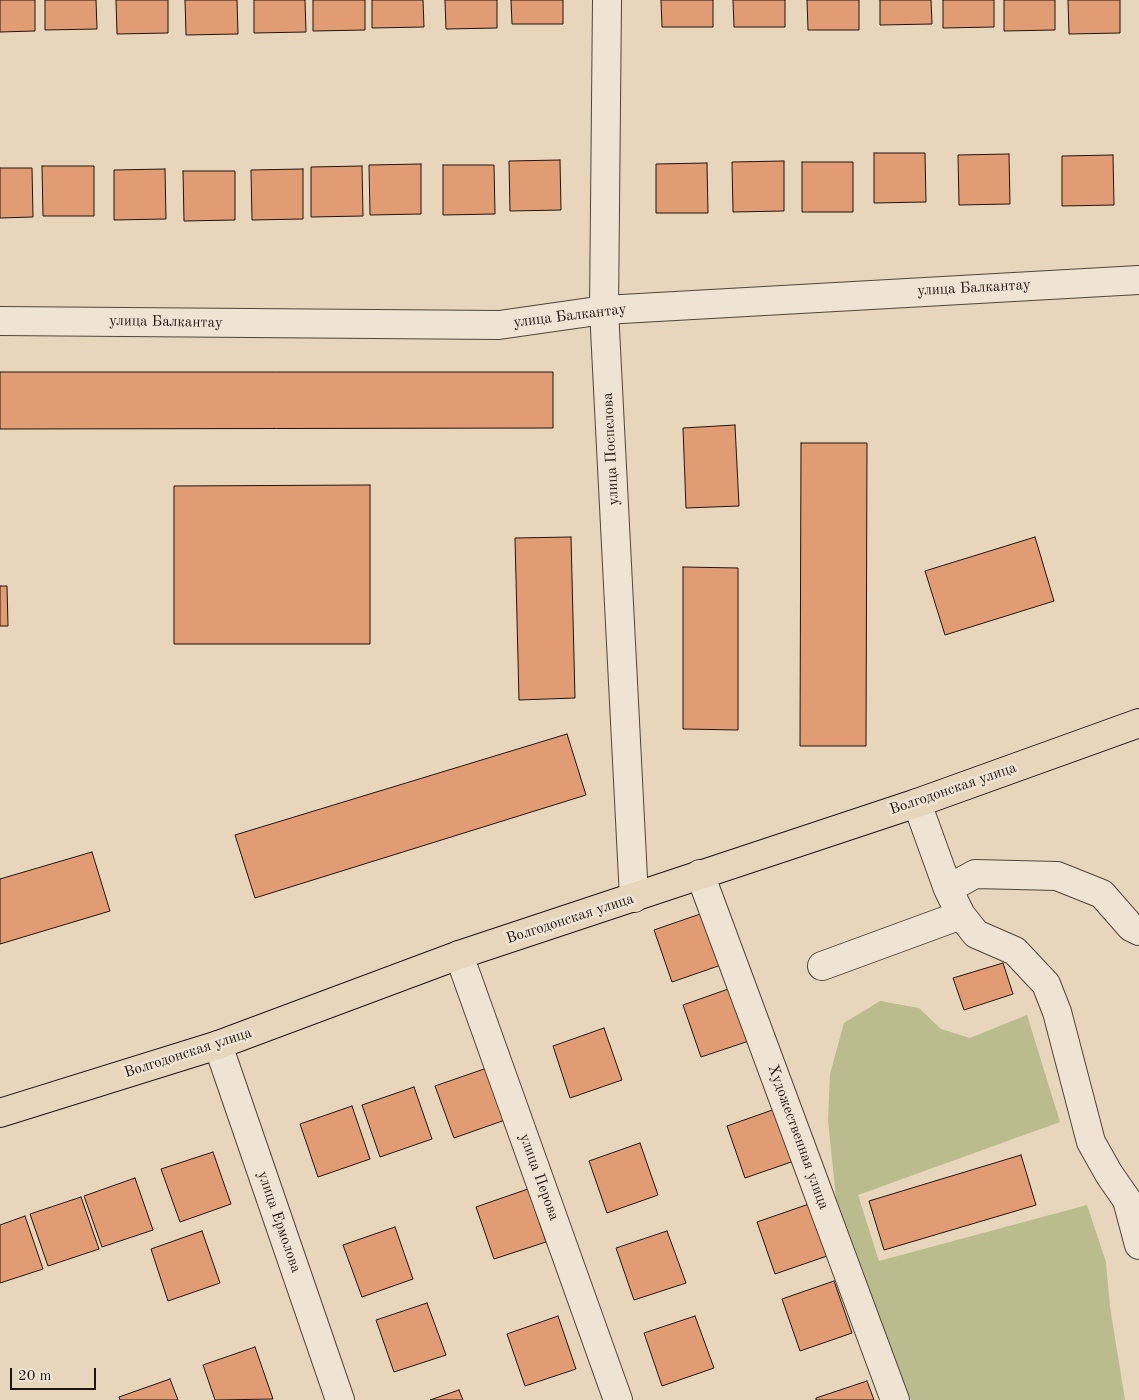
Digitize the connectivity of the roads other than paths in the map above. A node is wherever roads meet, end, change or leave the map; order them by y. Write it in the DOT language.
graph roads {
  1 [pos="607,0"];
  2 [pos="1139,280"];
  3 [pos="604,310"];
  4 [pos="0,321"];
  5 [pos="1139,723"];
  6 [pos="917,803"];
  7 [pos="700,874"];
  8 [pos="948,889"];
  9 [pos="634,898"];
  10 [pos="961,915"];
  11 [pos="1139,931"];
  12 [pos="459,955"];
  13 [pos="822,966"];
  14 [pos="218,1044"];
  15 [pos="0,1113"];
  16 [pos="1133,1200"];
  17 [pos="1139,1245"];
  18 [pos="340,1400"];
  19 [pos="618,1400"];
  20 [pos="896,1400"];
  1 -- 3 [label="street, улица Поспелова"];
  2 -- 3 [label="street, улица Балкантау"];
  3 -- 4 [label="street, улица Балкантау"];
  3 -- 9 [label="street, улица Поспелова"];
  5 -- 6 [label="main road, Волгодонская улица"];
  6 -- 7 [label="main road, Волгодонская улица"];
  6 -- 8 [label="street"];
  7 -- 9 [label="main road, Волгодонская улица"];
  7 -- 20 [label="street, Художественная улица"];
  8 -- 10 [label="street"];
  8 -- 11 [label="street"];
  9 -- 12 [label="main road, Волгодонская улица"];
  10 -- 13 [label="street"];
  10 -- 16 [label="street"];
  12 -- 14 [label="main road, Волгодонская улица"];
  12 -- 19 [label="street, улица Перова"];
  14 -- 15 [label="main road, Волгодонская улица"];
  14 -- 18 [label="street, улица Ермолова"];
  16 -- 17 [label="street"];
}
